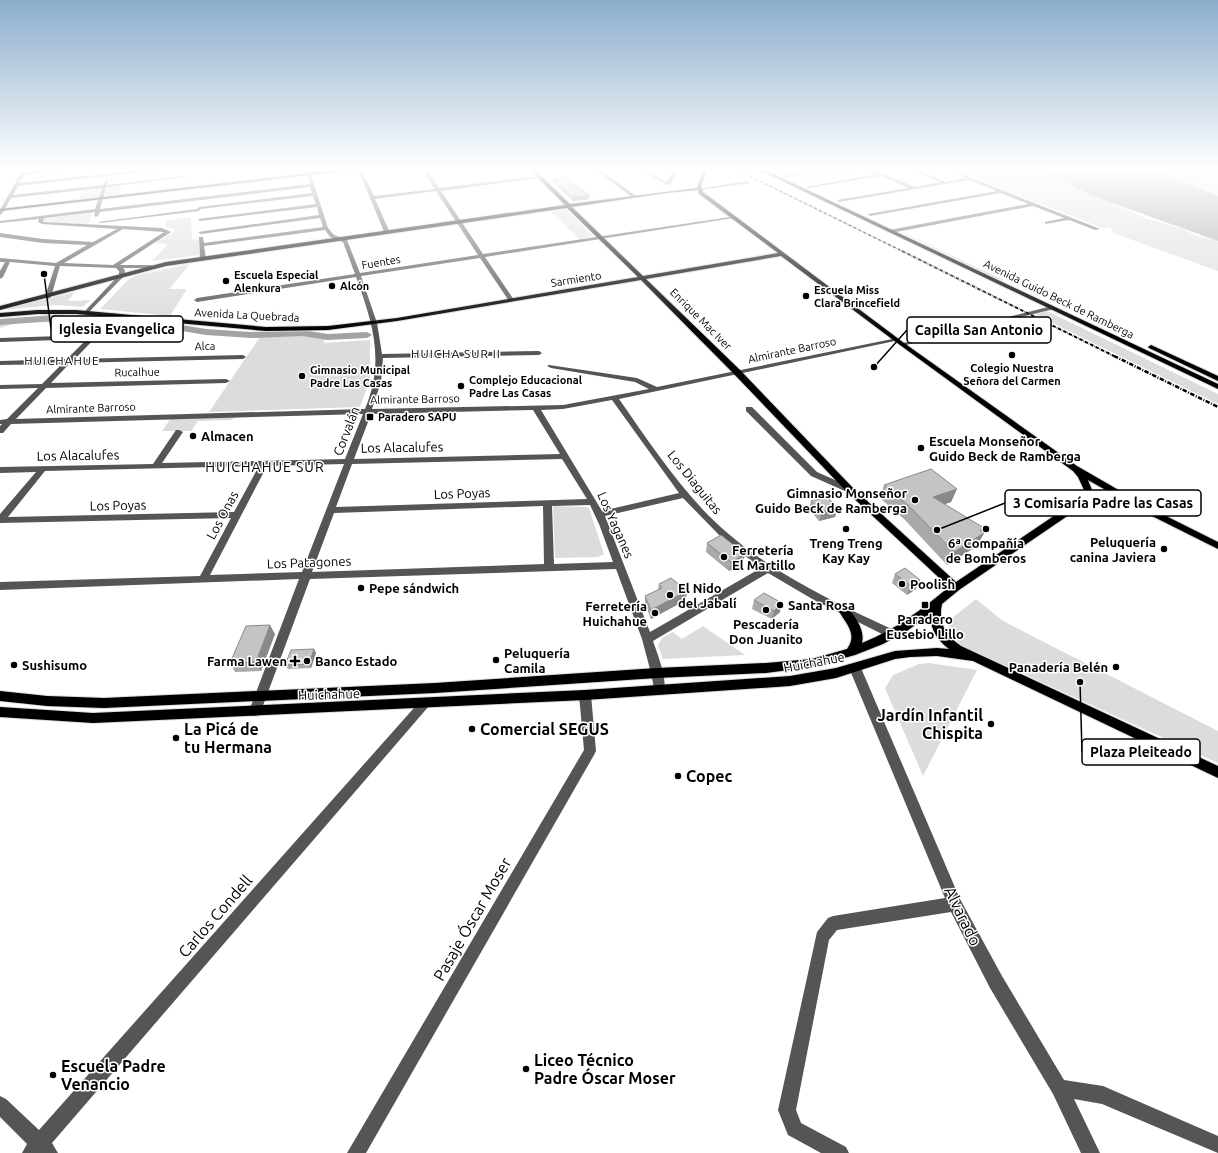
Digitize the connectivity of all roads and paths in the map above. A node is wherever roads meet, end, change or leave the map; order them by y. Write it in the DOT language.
graph roads {
  1 [pos="459,222"];
  2 [pos="61,223"];
  3 [pos="101,223"];
  4 [pos="200,223"];
  5 [pos="271,223"];
  6 [pos="324,223"];
  7 [pos="383,223"];
  8 [pos="453,223"];
  9 [pos="585,223"];
  10 [pos="697,223"];
  11 [pos="742,223"];
  12 [pos="872,223"];
  13 [pos="886,223"];
  14 [pos="937,223"];
  15 [pos="1082,223"];
  16 [pos="93,224"];
  17 [pos="122,228"];
  18 [pos="326,228"];
  19 [pos="1097,229"];
  20 [pos="900,230"];
  21 [pos="201,232"];
  22 [pos="387,232"];
  23 [pos="891,232"];
  24 [pos="0,235"];
  25 [pos="600,238"];
  26 [pos="339,239"];
  27 [pos="93,244"];
  28 [pos="202,245"];
  29 [pos="782,254"];
  30 [pos="482,257"];
  31 [pos="203,259"];
  32 [pos="0,260"];
  33 [pos="8,261"];
  34 [pos="58,264"];
  35 [pos="115,267"];
  36 [pos="151,267"];
  37 [pos="122,275"];
  38 [pos="358,276"];
  39 [pos="0,277"];
  40 [pos="642,278"];
  41 [pos="48,297"];
  42 [pos="197,300"];
  43 [pos="511,300"];
  44 [pos="1050,300"];
  45 [pos="0,308"];
  46 [pos="1052,308"];
  47 [pos="1073,311"];
  48 [pos="87,312"];
  49 [pos="0,315"];
  50 [pos="114,315"];
  51 [pos="372,323"];
  52 [pos="92,337"];
  53 [pos="895,339"];
  54 [pos="0,340"];
  55 [pos="902,344"];
  56 [pos="539,353"];
  57 [pos="379,356"];
  58 [pos="243,357"];
  59 [pos="69,360"];
  60 [pos="0,362"];
  61 [pos="551,366"];
  62 [pos="737,372"];
  63 [pos="1218,379"];
  64 [pos="226,381"];
  65 [pos="45,385"];
  66 [pos="0,387"];
  67 [pos="1218,387"];
  68 [pos="657,390"];
  69 [pos="614,398"];
  70 [pos="536,408"];
  71 [pos="749,409"];
  72 [pos="368,410"];
  73 [pos="0,422"];
  74 [pos="9,422"];
  75 [pos="0,431"];
  76 [pos="179,432"];
  77 [pos="565,456"];
  78 [pos="349,462"];
  79 [pos="264,464"];
  80 [pos="156,466"];
  81 [pos="1074,468"];
  82 [pos="43,469"];
  83 [pos="0,470"];
  84 [pos="850,490"];
  85 [pos="685,495"];
  86 [pos="1083,501"];
  87 [pos="593,502"];
  88 [pos="547,503"];
  89 [pos="1145,509"];
  90 [pos="331,510"];
  91 [pos="600,514"];
  92 [pos="237,515"];
  93 [pos="0,520"];
  94 [pos="1218,546"];
  95 [pos="620,565"];
  96 [pos="549,568"];
  97 [pos="769,568"];
  98 [pos="306,575"];
  99 [pos="203,579"];
  100 [pos="0,586"];
  101 [pos="955,587"];
  102 [pos="937,603"];
  103 [pos="844,611"];
  104 [pos="892,634"];
  105 [pos="647,639"];
  106 [pos="851,652"];
  107 [pos="973,657"];
  108 [pos="855,668"];
  109 [pos="656,673"];
  110 [pos="659,690"];
  111 [pos="261,695"];
  112 [pos="584,695"];
  113 [pos="0,696"];
  114 [pos="425,703"];
  115 [pos="255,711"];
  116 [pos="0,712"];
  117 [pos="1218,772"];
  118 [pos="955,904"];
  119 [pos="1059,1088"];
  120 [pos="0,1105"];
  121 [pos="1218,1145"];
  122 [pos="40,1150"];
  123 [pos="356,1153"];
  124 [pos="840,1153"];
  125 [pos="1091,1153"];
  1 -- 30 [label="street"];
  2 -- 16 [label="street"];
  3 -- 16 [label="street"];
  4 -- 21 [label="street"];
  5 -- 21 [label="street"];
  6 -- 18 [label="street"];
  7 -- 22 [label="street"];
  8 -- 22 [label="main road"];
  9 -- 25 [label="main road, Enrique Mac Iver"];
  10 -- 25 [label="street, Fuentes"];
  11 -- 29 [label="main road"];
  12 -- 23 [label="main road, Avenida Guido Beck de Ramberga"];
  13 -- 20 [label="main road, Avenida Guido Beck de Ramberga"];
  14 -- 20 [label="street"];
  15 -- 19 [label="street"];
  16 -- 17 [label="street"];
  17 -- 27 [label="street"];
  17 -- 35 [label="street"];
  18 -- 26 [label="street, Corvalán"];
  18 -- 28 [label="street"];
  20 -- 23 [label="street"];
  20 -- 44 [label="main road, Avenida Guido Beck de Ramberga"];
  21 -- 28 [label="street"];
  22 -- 26 [label="main road"];
  23 -- 46 [label="main road, Avenida Guido Beck de Ramberga"];
  24 -- 27 [label="street"];
  25 -- 30 [label="street, Fuentes"];
  25 -- 40 [label="main road, Enrique Mac Iver"];
  26 -- 31 [label="main road"];
  26 -- 38 [label="street, Corvalán"];
  27 -- 34 [label="street"];
  28 -- 31 [label="street"];
  29 -- 40 [label="main road, Sarmiento"];
  29 -- 53 [label="main road"];
  30 -- 38 [label="street, Fuentes"];
  30 -- 43 [label="street"];
  31 -- 36 [label="main road"];
  32 -- 33 [label="street"];
  33 -- 34 [label="street"];
  33 -- 39 [label="street"];
  34 -- 35 [label="street"];
  34 -- 41 [label="street"];
  35 -- 36 [label="street"];
  35 -- 37 [label="street"];
  36 -- 37 [label="main road"];
  37 -- 41 [label="main road"];
  37 -- 48 [label="street"];
  38 -- 42 [label="street, Fuentes"];
  38 -- 51 [label="street, Corvalán"];
  40 -- 43 [label="main road, Sarmiento"];
  40 -- 62 [label="main road, Enrique Mac Iver"];
  41 -- 45 [label="main road"];
  43 -- 51 [label="main road, Sarmiento"];
  44 -- 46 [label="main road"];
  44 -- 47 [label="main road, Avenida Guido Beck de Ramberga"];
  46 -- 47 [label="main road"];
  46 -- 55 [label="street"];
  46 -- 67 [label="main road, Avenida Guido Beck de Ramberga"];
  47 -- 63 [label="main road, Avenida Guido Beck de Ramberga"];
  48 -- 49 [label="main road, Avenida La Quebrada"];
  48 -- 50 [label="main road, Avenida La Quebrada"];
  50 -- 51 [label="main road, Avenida La Quebrada"];
  50 -- 52 [label="street"];
  51 -- 57 [label="street, Corvalán"];
  52 -- 54 [label="street"];
  52 -- 59 [label="street"];
  53 -- 55 [label="main road"];
  53 -- 62 [label="street, Almirante Barroso"];
  55 -- 81 [label="main road"];
  56 -- 57 [label="street"];
  57 -- 72 [label="street, Corvalán"];
  58 -- 59 [label="street, Alca"];
  59 -- 60 [label="street, Alca"];
  59 -- 65 [label="street"];
  61 -- 68 [label="street"];
  62 -- 68 [label="street, Almirante Barroso"];
  62 -- 84 [label="main road, Enrique Mac Iver"];
  64 -- 65 [label="street, Rucalhue"];
  65 -- 66 [label="street, Rucalhue"];
  65 -- 74 [label="street"];
  68 -- 69 [label="street, Almirante Barroso"];
  69 -- 70 [label="street, Almirante Barroso"];
  69 -- 85 [label="street, Los Diaguitas"];
  70 -- 72 [label="street, Almirante Barroso"];
  70 -- 77 [label="street, Los Yaganes"];
  71 -- 84 [label="street, Enrique Mac Iver"];
  72 -- 74 [label="street, Almirante Barroso"];
  72 -- 78 [label="street, Corvalán"];
  73 -- 74 [label="street, Almirante Barroso"];
  74 -- 75 [label="street"];
  76 -- 80 [label="street"];
  77 -- 78 [label="street, Los Alacalufes"];
  77 -- 87 [label="street, Los Yaganes"];
  78 -- 79 [label="street, Los Alacalufes"];
  78 -- 90 [label="street, Corvalán"];
  79 -- 80 [label="street, Los Alacalufes"];
  79 -- 92 [label="street, Los Onas"];
  80 -- 82 [label="street, Los Alacalufes"];
  81 -- 86 [label="main road"];
  81 -- 89 [label="main road"];
  82 -- 83 [label="street, Los Alacalufes"];
  82 -- 93 [label="street"];
  84 -- 101 [label="main road, Enrique Mac Iver"];
  85 -- 91 [label="street"];
  85 -- 97 [label="street, Los Diaguitas"];
  86 -- 89 [label="main road"];
  86 -- 101 [label="main road, Huichahue"];
  87 -- 88 [label="street, Los Poyas"];
  87 -- 91 [label="street, Los Yaganes"];
  88 -- 90 [label="street, Los Poyas"];
  88 -- 96 [label="street"];
  89 -- 94 [label="main road"];
  90 -- 98 [label="street, Corvalán"];
  91 -- 95 [label="street, Los Yaganes"];
  92 -- 93 [label="street, Los Poyas"];
  92 -- 99 [label="street, Los Onas"];
  95 -- 96 [label="street, Los Patagones"];
  95 -- 105 [label="street, Los Yaganes"];
  96 -- 98 [label="street, Los Patagones"];
  97 -- 103 [label="street, Los Diaguitas"];
  97 -- 105 [label="street"];
  98 -- 99 [label="street, Los Patagones"];
  98 -- 111 [label="street, Corvalán"];
  99 -- 100 [label="street, Los Patagones"];
  101 -- 102 [label="main road, Huichahue"];
  102 -- 104 [label="main road, Huichahue"];
  102 -- 107 [label="main road"];
  103 -- 104 [label="street, Los Diaguitas"];
  103 -- 106 [label="main road"];
  104 -- 106 [label="main road, Huichahue"];
  105 -- 109 [label="street"];
  106 -- 109 [label="main road, Huichahue"];
  107 -- 108 [label="main road, Huichahue"];
  107 -- 117 [label="main road"];
  108 -- 110 [label="main road, Huichahue"];
  108 -- 118 [label="street, Alvarado"];
  109 -- 110 [label="street"];
  109 -- 111 [label="main road, Huichahue"];
  110 -- 112 [label="main road, Huichahue"];
  111 -- 113 [label="main road, Huichahue"];
  111 -- 115 [label="street, Corvalán"];
  112 -- 114 [label="main road, Huichahue"];
  112 -- 123 [label="street, Pasaje Óscar Moser"];
  114 -- 115 [label="main road, Huichahue"];
  114 -- 122 [label="street, Carlos Condell"];
  115 -- 116 [label="main road, Huichahue"];
  118 -- 119 [label="street, Alvarado"];
  118 -- 124 [label="street"];
  119 -- 121 [label="street"];
  119 -- 125 [label="street, Alvarado"];
  120 -- 122 [label="street"];
}
